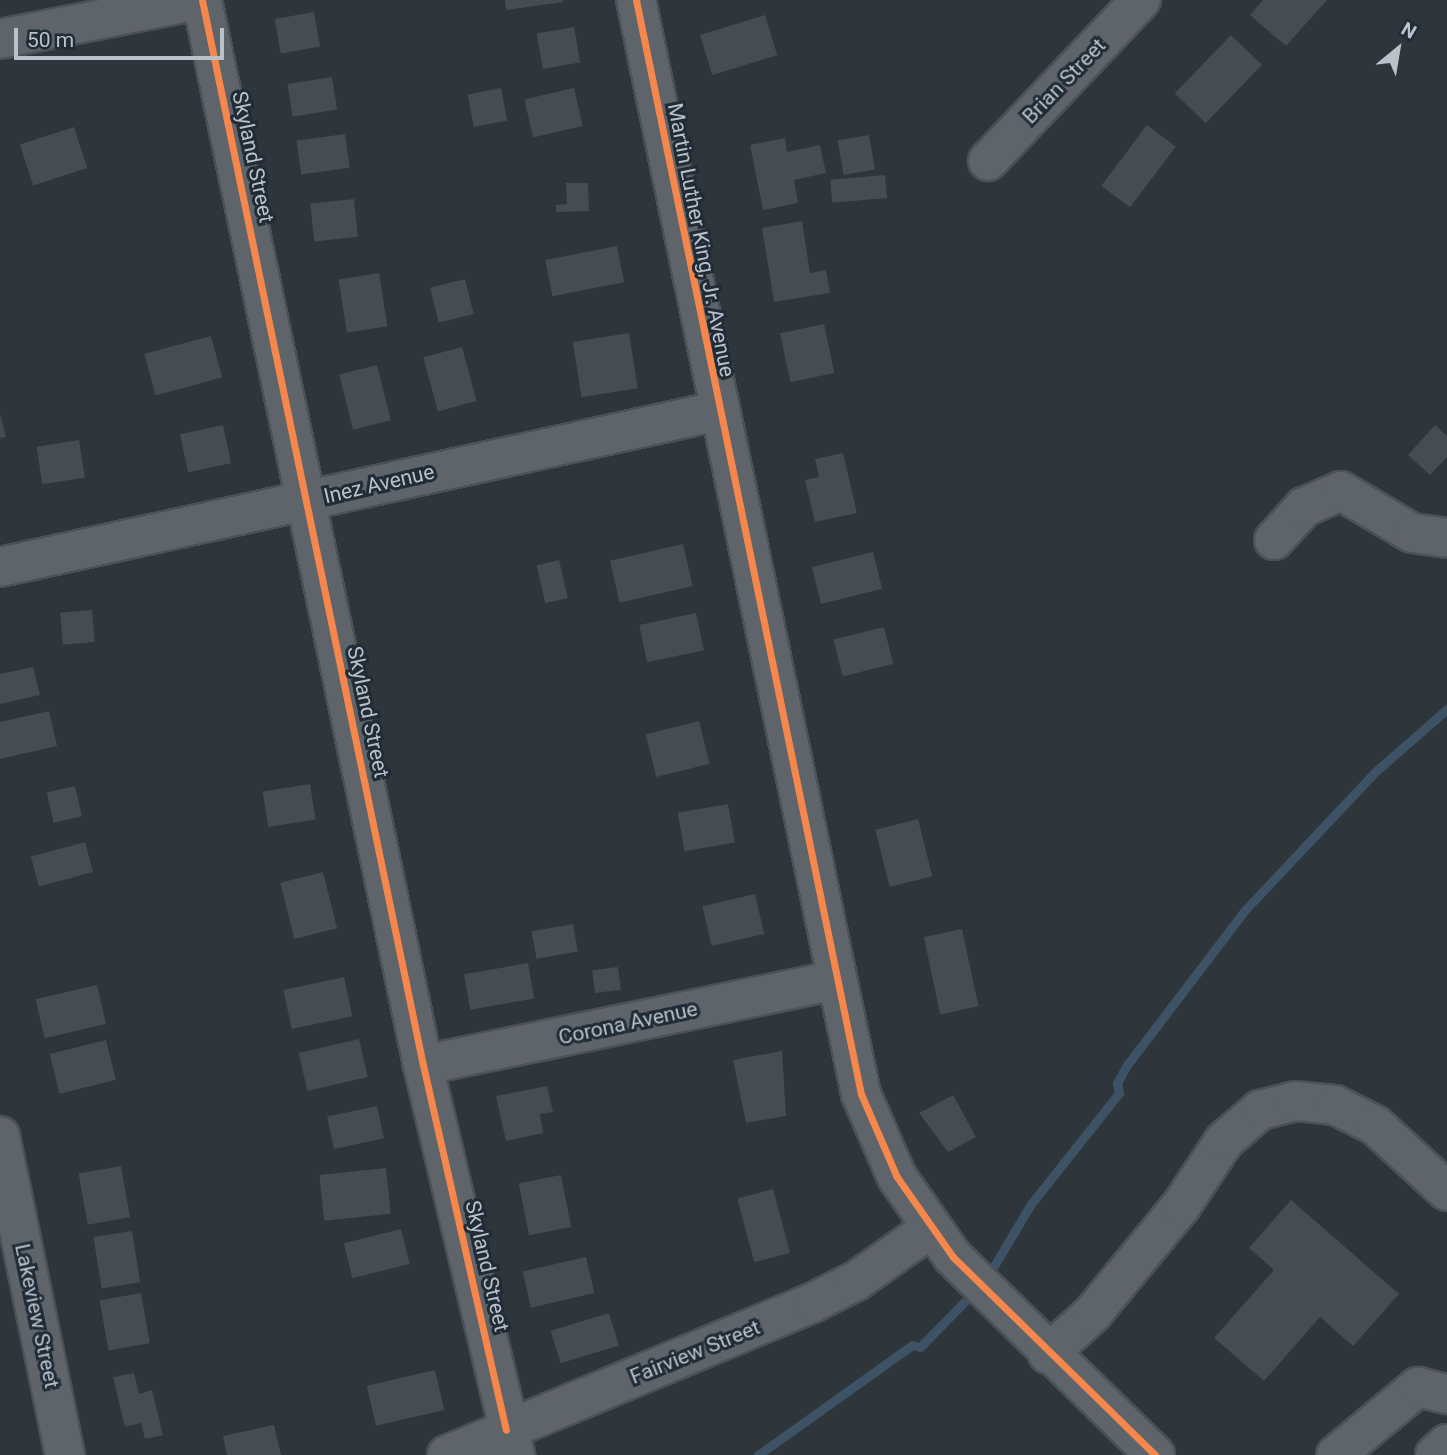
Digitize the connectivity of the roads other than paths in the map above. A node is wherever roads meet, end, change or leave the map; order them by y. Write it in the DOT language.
graph roads {
  1 [pos="200,0"];
  2 [pos="636,0"];
  3 [pos="1141,0"];
  4 [pos="0,39"];
  5 [pos="988,161"];
  6 [pos="718,411"];
  7 [pos="306,501"];
  8 [pos="1447,538"];
  9 [pos="1273,540"];
  10 [pos="0,568"];
  11 [pos="833,981"];
  12 [pos="423,1065"];
  13 [pos="0,1136"];
  14 [pos="1447,1191"];
  15 [pos="931,1228"];
  16 [pos="1048,1354"];
  17 [pos="1447,1394"];
  18 [pos="510,1442"];
  19 [pos="1447,1444"];
  20 [pos="65,1455"];
  21 [pos="447,1455"];
  22 [pos="1155,1455"];
  23 [pos="1336,1455"];
  24 [pos="1435,1455"];
  1 -- 4 [label="street"];
  1 -- 7 [label="street, Skyland Street"];
  2 -- 6 [label="street, Martin Luther King, Jr. Avenue"];
  3 -- 5 [label="street, Brian Street"];
  6 -- 7 [label="street, Inez Avenue"];
  6 -- 11 [label="street, Martin Luther King, Jr. Avenue"];
  7 -- 10 [label="street, Inez Avenue"];
  7 -- 12 [label="street, Skyland Street"];
  8 -- 9 [label="street"];
  11 -- 12 [label="street, Corona Avenue"];
  11 -- 15 [label="street, Martin Luther King, Jr. Avenue"];
  12 -- 18 [label="street, Skyland Street"];
  13 -- 20 [label="street, Lakeview Street"];
  14 -- 16 [label="street"];
  15 -- 16 [label="street, Martin Luther King, Jr. Avenue"];
  15 -- 18 [label="street, Fairview Street"];
  16 -- 22 [label="street, Martin Luther King, Jr. Avenue"];
  17 -- 23 [label="street"];
  18 -- 21 [label="street, Fairview Street"];
  19 -- 24 [label="street"];
}
